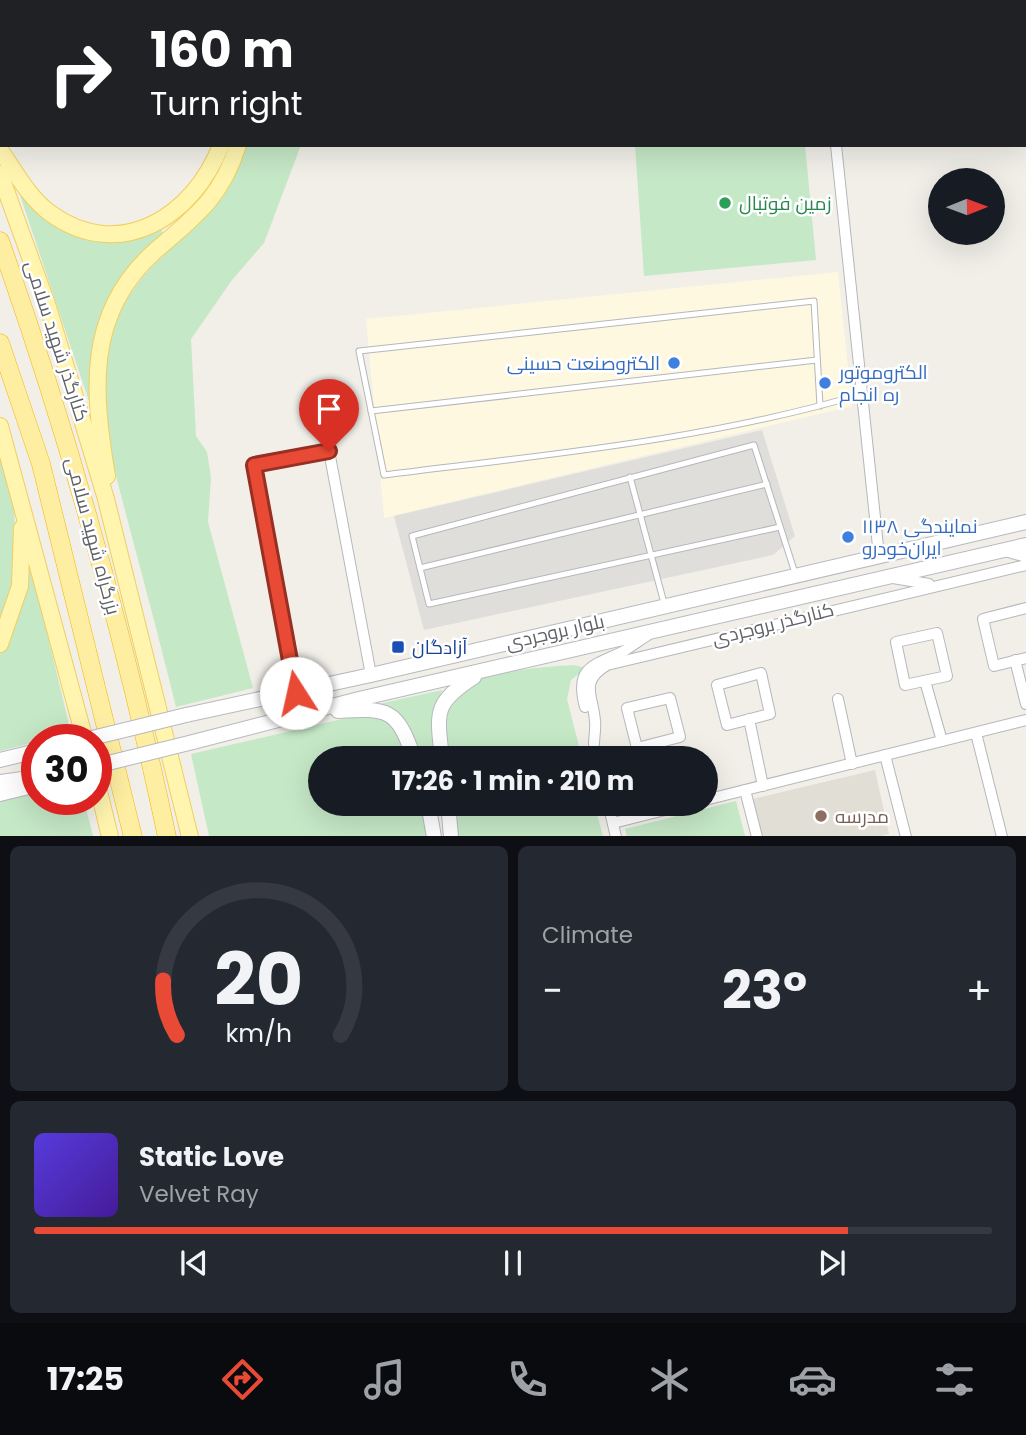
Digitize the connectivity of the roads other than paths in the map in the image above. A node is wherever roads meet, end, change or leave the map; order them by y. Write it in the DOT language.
graph roads {
  1 [pos="220,147"];
  2 [pos="237,147"];
  3 [pos="836,147"];
  4 [pos="0,149"];
  5 [pos="0,174"];
  6 [pos="0,241"];
  7 [pos="0,343"];
  8 [pos="817,360"];
  9 [pos="862,394"];
  10 [pos="820,406"];
  11 [pos="371,411"];
  12 [pos="0,426"];
  13 [pos="16,477"];
  14 [pos="630,477"];
  15 [pos="767,484"];
  16 [pos="106,499"];
  17 [pos="642,515"];
  18 [pos="1026,522"];
  19 [pos="780,527"];
  20 [pos="1026,545"];
  21 [pos="1003,551"];
  22 [pos="653,555"];
  23 [pos="879,556"];
  24 [pos="1026,556"];
  25 [pos="1026,565"];
  26 [pos="420,568"];
  27 [pos="796,576"];
  28 [pos="887,578"];
  29 [pos="937,585"];
  30 [pos="665,607"];
  31 [pos="1026,608"];
  32 [pos="654,632"];
  33 [pos="0,644"];
  34 [pos="1020,659"];
  35 [pos="482,672"];
  36 [pos="371,676"];
  37 [pos="925,681"];
  38 [pos="296,693"];
  39 [pos="838,699"];
  40 [pos="1026,704"];
  41 [pos="312,713"];
  42 [pos="749,719"];
  43 [pos="1026,720"];
  44 [pos="81,724"];
  45 [pos="112,733"];
  46 [pos="976,733"];
  47 [pos="942,741"];
  48 [pos="658,743"];
  49 [pos="594,744"];
  50 [pos="409,746"];
  51 [pos="441,746"];
  52 [pos="659,746"];
  53 [pos="21,755"];
  54 [pos="885,755"];
  55 [pos="0,760"];
  56 [pos="112,762"];
  57 [pos="852,764"];
  58 [pos="21,779"];
  59 [pos="0,782"];
  60 [pos="763,786"];
  61 [pos="21,789"];
  62 [pos="745,790"];
  63 [pos="0,794"];
  64 [pos="718,797"];
  65 [pos="105,815"];
  66 [pos="430,816"];
  67 [pos="449,816"];
  68 [pos="611,816"];
  69 [pos="637,816"];
  70 [pos="613,823"];
  71 [pos="110,836"];
  72 [pos="133,836"];
  73 [pos="167,836"];
  74 [pos="190,836"];
  75 [pos="434,836"];
  76 [pos="451,836"];
  77 [pos="616,836"];
  78 [pos="757,836"];
  79 [pos="906,836"];
  80 [pos="1002,836"];
  1 -- 4 [label="main road"];
  2 -- 16 [label="main road"];
  3 -- 9 [label="street"];
  5 -- 16 [label="main road, کنارگذر شهید سلامی"];
  6 -- 73 [label="highway, بزرگراه شهید سلامی"];
  7 -- 72 [label="highway, بزرگراه شهید سلامی"];
  8 -- 10 [label="lane"];
  8 -- 11 [label="lane"];
  8 -- 11 [label="lane"];
  9 -- 10 [label="lane"];
  9 -- 23 [label="street"];
  10 -- 11 [label="lane"];
  12 -- 13 [label="main road"];
  13 -- 33 [label="main road"];
  13 -- 44 [label="main road"];
  14 -- 15 [label="lane"];
  14 -- 17 [label="lane"];
  14 -- 26 [label="lane"];
  15 -- 17 [label="lane"];
  15 -- 19 [label="lane"];
  16 -- 74 [label="main road, کنارگذر شهید سلامی"];
  17 -- 22 [label="lane"];
  17 -- 26 [label="lane"];
  18 -- 23 [label="main road, بلوار بروجردی"];
  19 -- 22 [label="lane"];
  19 -- 27 [label="lane"];
  20 -- 21 [label="main road, بلوار بروجردی"];
  21 -- 24 [label="street"];
  21 -- 28 [label="main road, بلوار بروجردی"];
  22 -- 26 [label="lane"];
  22 -- 30 [label="lane"];
  23 -- 27 [label="main road, بلوار بروجردی"];
  25 -- 29 [label="street, کنارگذر بروجردی"];
  27 -- 30 [label="main road, بلوار بروجردی"];
  28 -- 29 [label="street"];
  28 -- 32 [label="main road, بلوار بروجردی"];
  29 -- 49 [label="street, کنارگذر بروجردی"];
  30 -- 36 [label="main road, بلوار بروجردی"];
  31 -- 34 [label="street"];
  32 -- 35 [label="main road, بلوار بروجردی"];
  32 -- 49 [label="street"];
  34 -- 40 [label="street"];
  35 -- 41 [label="main road, بلوار بروجردی"];
  35 -- 51 [label="main road"];
  36 -- 38 [label="main road, بلوار بروجردی"];
  36 -- 38 [label="street"];
  37 -- 37 [label="street"];
  37 -- 47 [label="street"];
  38 -- 45 [label="main road, بلوار بروجردی, bridge"];
  39 -- 57 [label="street"];
  41 -- 50 [label="main road"];
  41 -- 56 [label="main road, بلوار بروجردی, bridge"];
  42 -- 42 [label="street"];
  42 -- 60 [label="street"];
  43 -- 46 [label="street"];
  46 -- 47 [label="street"];
  46 -- 80 [label="street"];
  47 -- 54 [label="street"];
  48 -- 48 [label="street"];
  48 -- 52 [label="street"];
  53 -- 55 [label="main road"];
  54 -- 57 [label="street"];
  54 -- 79 [label="street"];
  57 -- 60 [label="street"];
  58 -- 59 [label="main road"];
  60 -- 62 [label="street"];
  61 -- 63 [label="street"];
  62 -- 64 [label="street"];
  62 -- 78 [label="street"];
  65 -- 71 [label="main road"];
  66 -- 75 [label="main road"];
  67 -- 76 [label="main road"];
  68 -- 70 [label="street"];
  69 -- 70 [label="street"];
  70 -- 77 [label="street"];
}
